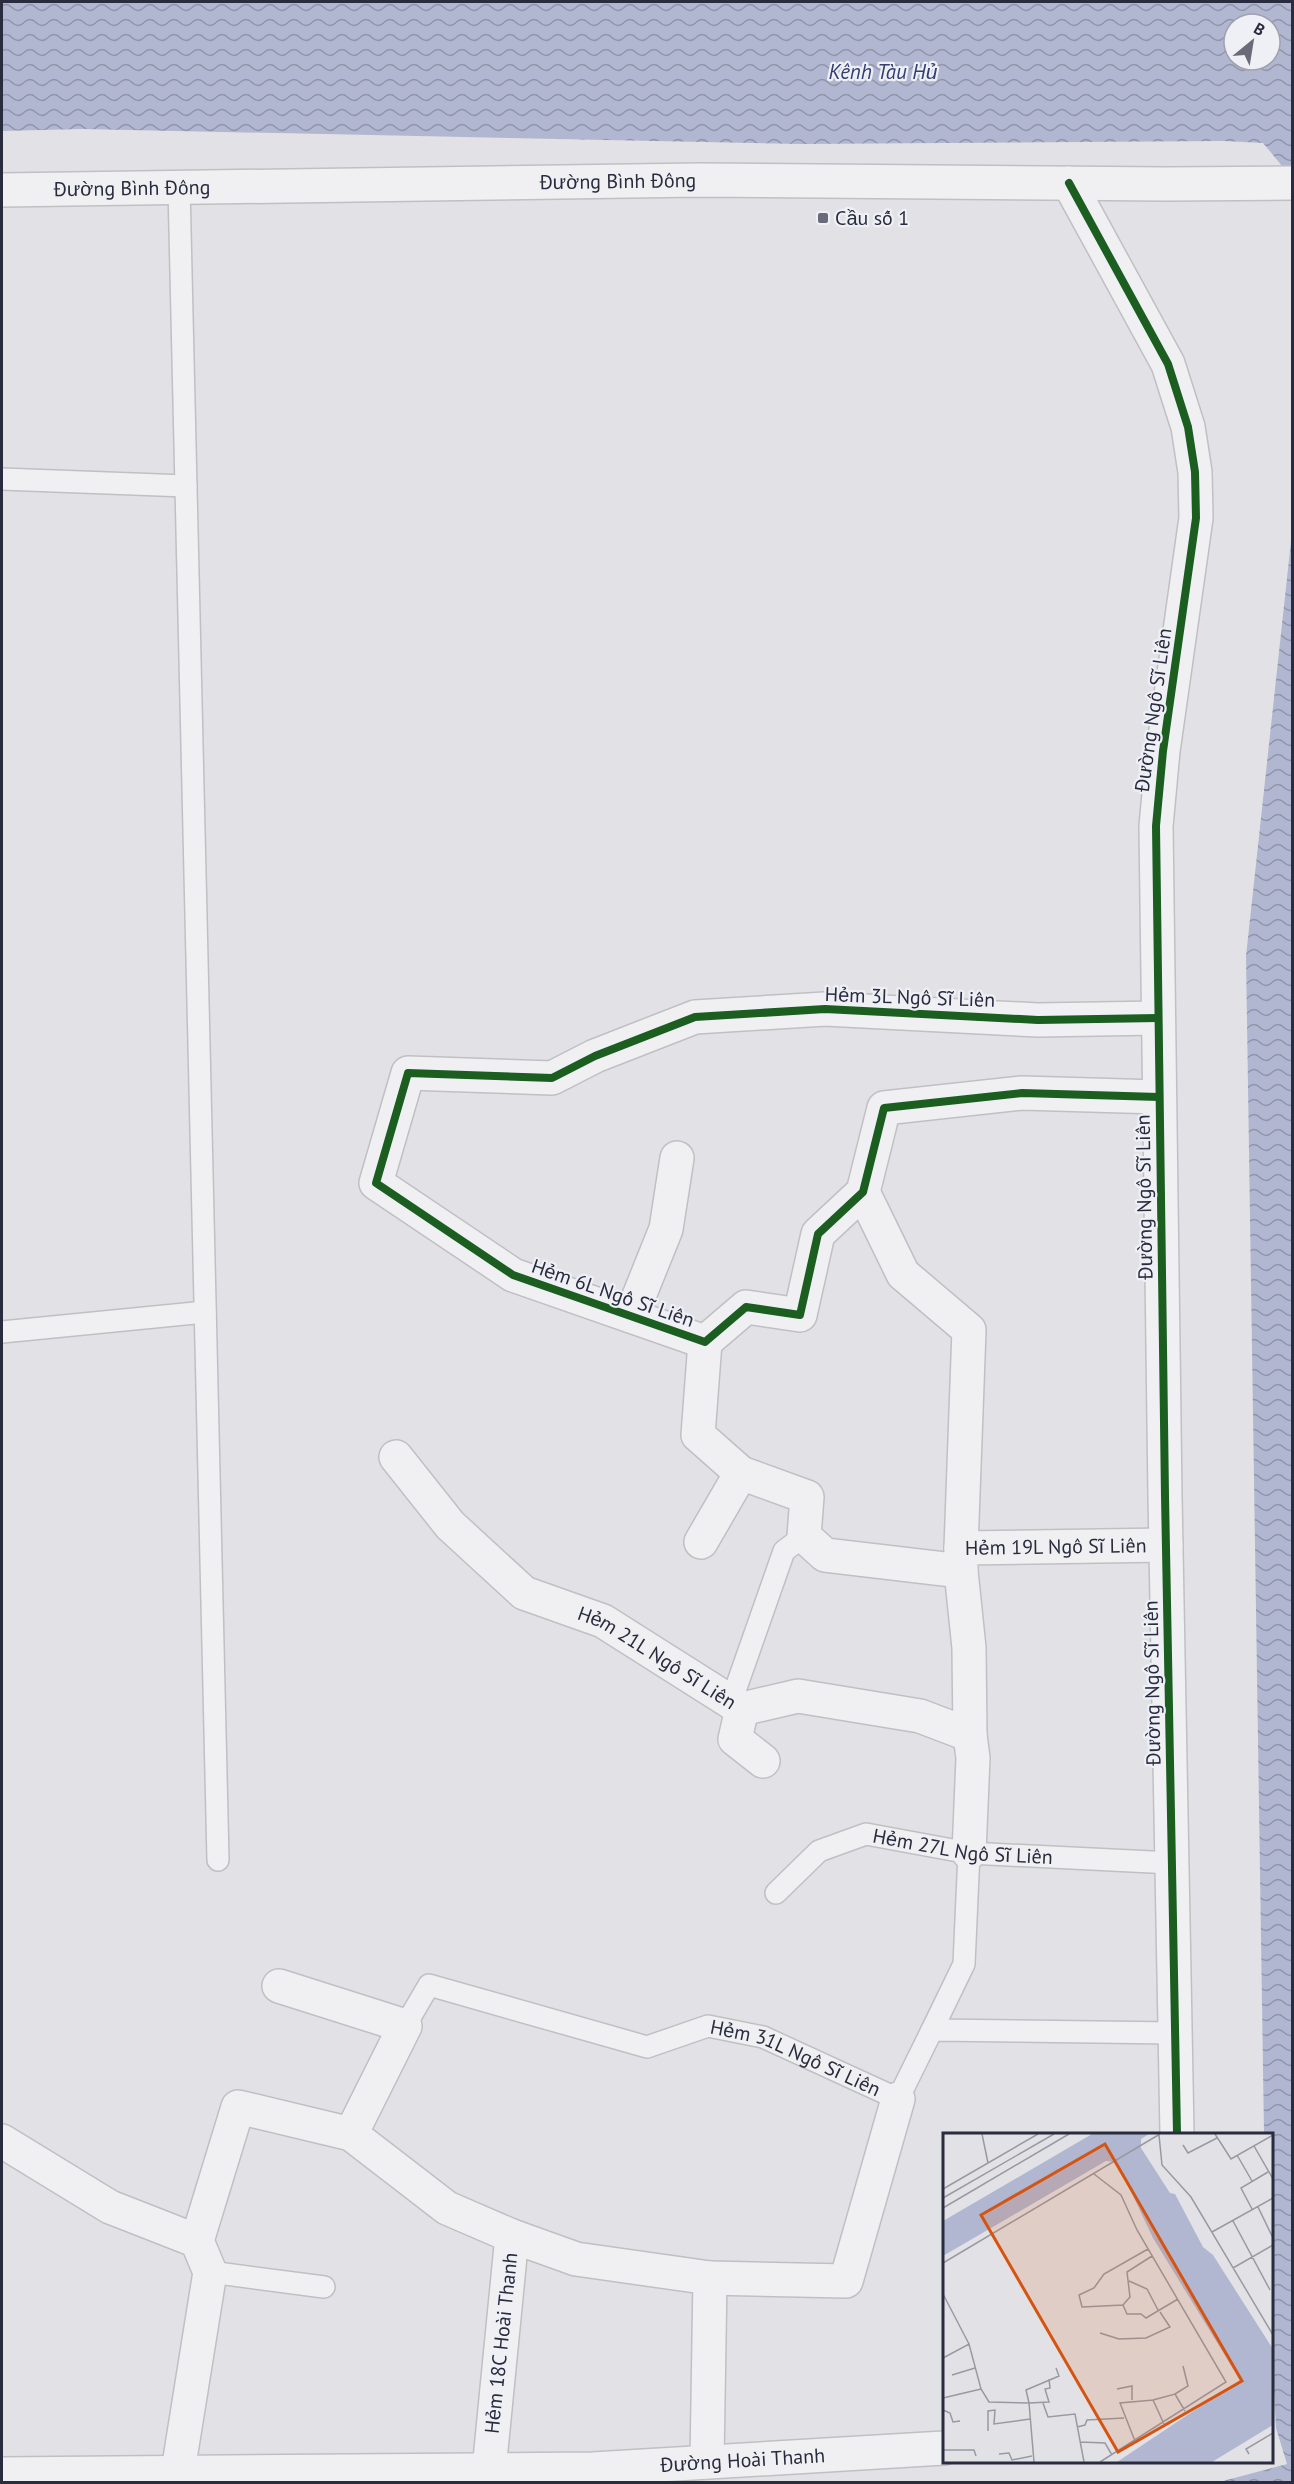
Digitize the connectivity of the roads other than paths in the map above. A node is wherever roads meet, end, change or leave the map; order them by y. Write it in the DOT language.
graph roads {
  1 [pos="1069,183"];
  2 [pos="1293,183"];
  3 [pos="179,187"];
  4 [pos="2,190"];
  5 [pos="2,478"];
  6 [pos="186,486"];
  7 [pos="1158,1018"];
  8 [pos="1159,1097"];
  9 [pos="390,1128"];
  10 [pos="677,1158"];
  11 [pos="863,1192"];
  12 [pos="205,1312"];
  13 [pos="631,1316"];
  14 [pos="2,1332"];
  15 [pos="705,1342"];
  16 [pos="396,1457"];
  17 [pos="741,1473"];
  18 [pos="804,1536"];
  19 [pos="701,1542"];
  20 [pos="1166,1545"];
  21 [pos="961,1559"];
  22 [pos="736,1706"];
  23 [pos="970,1735"];
  24 [pos="764,1761"];
  25 [pos="969,1853"];
  26 [pos="218,1860"];
  27 [pos="1172,1863"];
  28 [pos="776,1893"];
  29 [pos="279,1986"];
  30 [pos="405,2026"];
  31 [pos="932,2030"];
  32 [pos="1175,2033"];
  33 [pos="898,2099"];
  34 [pos="1177,2133"];
  35 [pos="351,2134"];
  36 [pos="2,2141"];
  37 [pos="512,2236"];
  38 [pos="197,2241"];
  39 [pos="210,2272"];
  40 [pos="710,2278"];
  41 [pos="324,2287"];
  42 [pos="943,2448"];
  43 [pos="707,2462"];
  44 [pos="489,2470"];
  45 [pos="178,2471"];
  46 [pos="2,2474"];
  1 -- 2 [label="street, Đường Bình Đông"];
  1 -- 3 [label="street, Đường Bình Đông"];
  1 -- 7 [label="street, Đường Ngô Sĩ Liên"];
  3 -- 4 [label="street, Đường Bình Đông"];
  3 -- 6 [label="lane"];
  5 -- 6 [label="lane"];
  6 -- 12 [label="lane"];
  7 -- 8 [label="street, Đường Ngô Sĩ Liên"];
  7 -- 9 [label="street, Hẻm 3L Ngô Sĩ Liên"];
  8 -- 11 [label="street"];
  8 -- 20 [label="street, Đường Ngô Sĩ Liên"];
  9 -- 13 [label="street, Hẻm 6L Ngô Sĩ Liên"];
  10 -- 13 [label="street"];
  11 -- 15 [label="street, Hẻm 6L Ngô Sĩ Liên"];
  11 -- 21 [label="street"];
  12 -- 14 [label="lane"];
  12 -- 26 [label="lane"];
  13 -- 15 [label="street, Hẻm 6L Ngô Sĩ Liên"];
  15 -- 17 [label="street"];
  16 -- 22 [label="street, Hẻm 21L Ngô Sĩ Liên"];
  17 -- 18 [label="street"];
  17 -- 19 [label="street"];
  18 -- 21 [label="street, Hẻm 19L Ngô Sĩ Liên"];
  18 -- 22 [label="lane"];
  20 -- 21 [label="street, Hẻm 19L Ngô Sĩ Liên"];
  20 -- 27 [label="street, Đường Ngô Sĩ Liên"];
  21 -- 23 [label="street"];
  22 -- 23 [label="street, Hẻm 21L Ngô Sĩ Liên"];
  22 -- 24 [label="street"];
  23 -- 25 [label="street"];
  25 -- 27 [label="lane, Hẻm 27L Ngô Sĩ Liên"];
  25 -- 28 [label="lane, Hẻm 27L Ngô Sĩ Liên"];
  25 -- 31 [label="lane, Hẻm 31L Ngô Sĩ Liên"];
  27 -- 32 [label="street, Đường Ngô Sĩ Liên"];
  29 -- 30 [label="street"];
  30 -- 33 [label="lane, Hẻm 31L Ngô Sĩ Liên"];
  30 -- 35 [label="street"];
  31 -- 32 [label="lane"];
  31 -- 33 [label="lane, Hẻm 31L Ngô Sĩ Liên"];
  32 -- 34 [label="street, Đường Ngô Sĩ Liên"];
  33 -- 40 [label="street"];
  35 -- 37 [label="street, Hẻm 18C Hoài Thanh"];
  35 -- 38 [label="street, Hẻm 18C Hoài Thanh"];
  36 -- 38 [label="street"];
  37 -- 40 [label="street"];
  37 -- 44 [label="street, Hẻm 18C Hoài Thanh"];
  38 -- 39 [label="street"];
  39 -- 41 [label="lane"];
  39 -- 45 [label="street"];
  40 -- 43 [label="street"];
  42 -- 43 [label="street, Đường Hoài Thanh"];
  43 -- 44 [label="street, Đường Hoài Thanh"];
  44 -- 45 [label="street, Đường Hoài Thanh"];
  45 -- 46 [label="street, Đường Hoài Thanh"];
}
